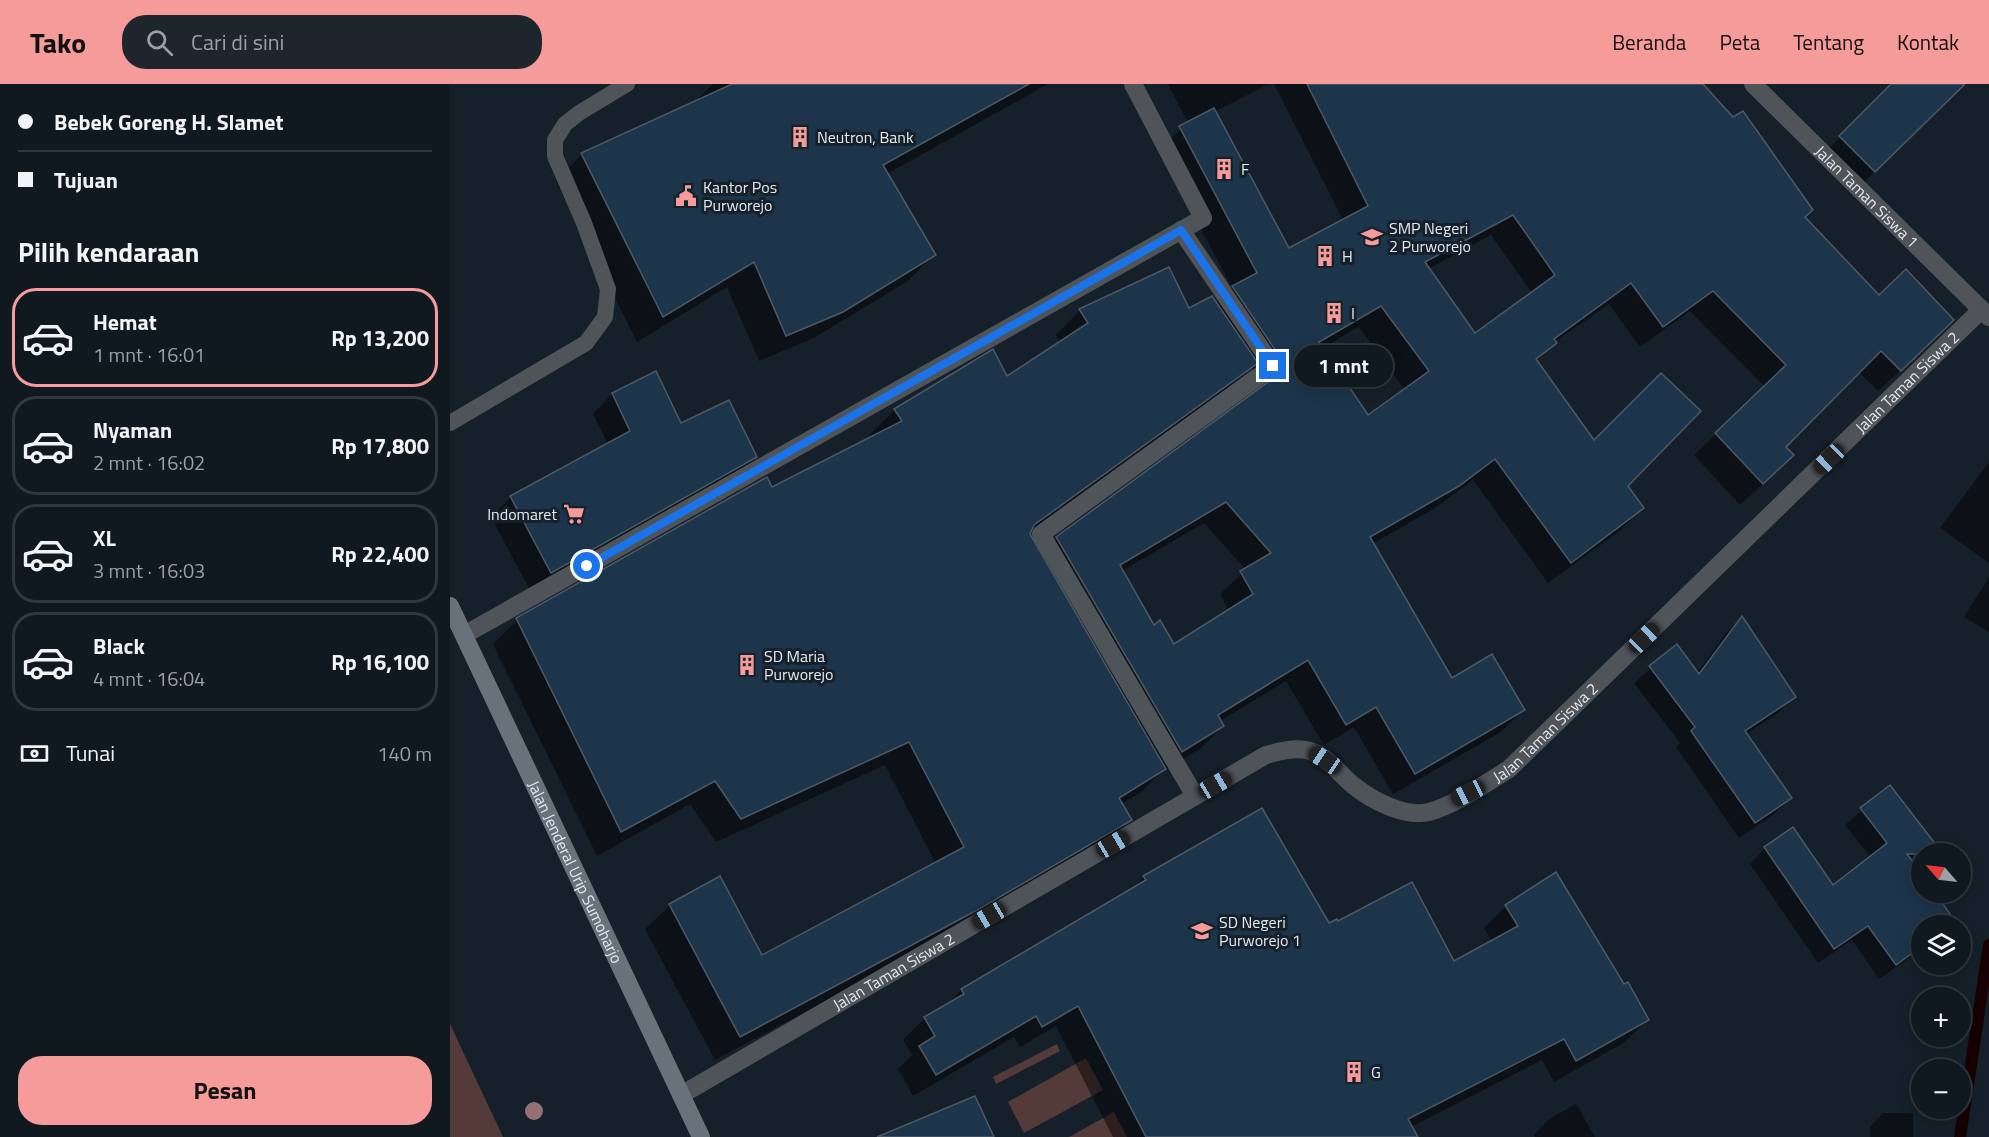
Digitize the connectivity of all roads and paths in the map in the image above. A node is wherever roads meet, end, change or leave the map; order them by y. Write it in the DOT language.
graph roads {
  1 [pos="627,84"];
  2 [pos="1133,84"];
  3 [pos="1753,84"];
  4 [pos="1181,230"];
  5 [pos="1985,314"];
  6 [pos="450,423"];
  7 [pos="450,606"];
  8 [pos="464,635"];
  9 [pos="1195,796"];
  10 [pos="681,1095"];
  11 [pos="701,1137"];
  1 -- 6 [label="lane"];
  2 -- 4 [label="street"];
  3 -- 5 [label="street, Jalan Taman Siswa 1"];
  4 -- 8 [label="street"];
  4 -- 9 [label="street"];
  5 -- 9 [label="street, Jalan Taman Siswa 2"];
  7 -- 8 [label="main road, Jalan Jenderal Urip Sumoharjo"];
  8 -- 10 [label="main road, Jalan Jenderal Urip Sumoharjo"];
  9 -- 10 [label="street, Jalan Taman Siswa 2"];
  10 -- 11 [label="main road, Jalan Jenderal Urip Sumoharjo"];
}
